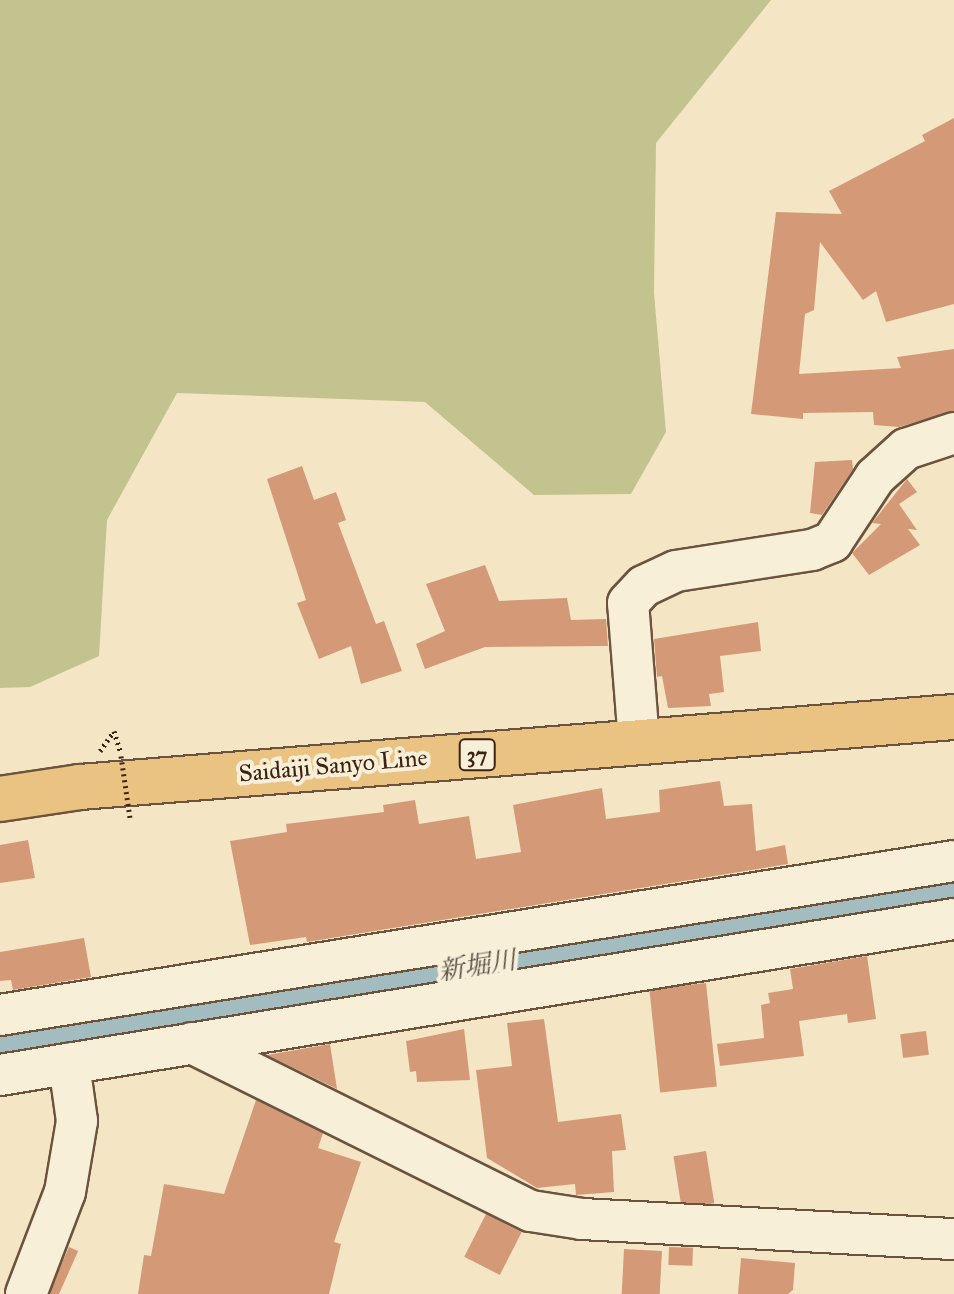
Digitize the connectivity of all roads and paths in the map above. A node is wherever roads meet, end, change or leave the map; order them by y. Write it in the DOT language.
graph roads {
  1 [pos="954,433"];
  2 [pos="954,717"];
  3 [pos="639,742"];
  4 [pos="121,756"];
  5 [pos="0,799"];
  6 [pos="130,818"];
  7 [pos="954,861"];
  8 [pos="768,918"];
  9 [pos="954,919"];
  10 [pos="240,1006"];
  11 [pos="0,1015"];
  12 [pos="192,1043"];
  13 [pos="69,1064"];
  14 [pos="0,1075"];
  15 [pos="954,1239"];
  16 [pos="26,1294"];
  1 -- 3 [label="street"];
  2 -- 3 [label="main road, Saidaiji Sanyo Line / 37"];
  3 -- 5 [label="main road, Saidaiji Sanyo Line / 37"];
  4 -- 6 [label="path, bridge"];
  7 -- 8 [label="street"];
  8 -- 9 [label="street"];
  8 -- 10 [label="street"];
  8 -- 10 [label="street"];
  10 -- 11 [label="street"];
  10 -- 12 [label="street"];
  12 -- 13 [label="street"];
  12 -- 15 [label="street"];
  13 -- 14 [label="street"];
  13 -- 16 [label="street"];
}
